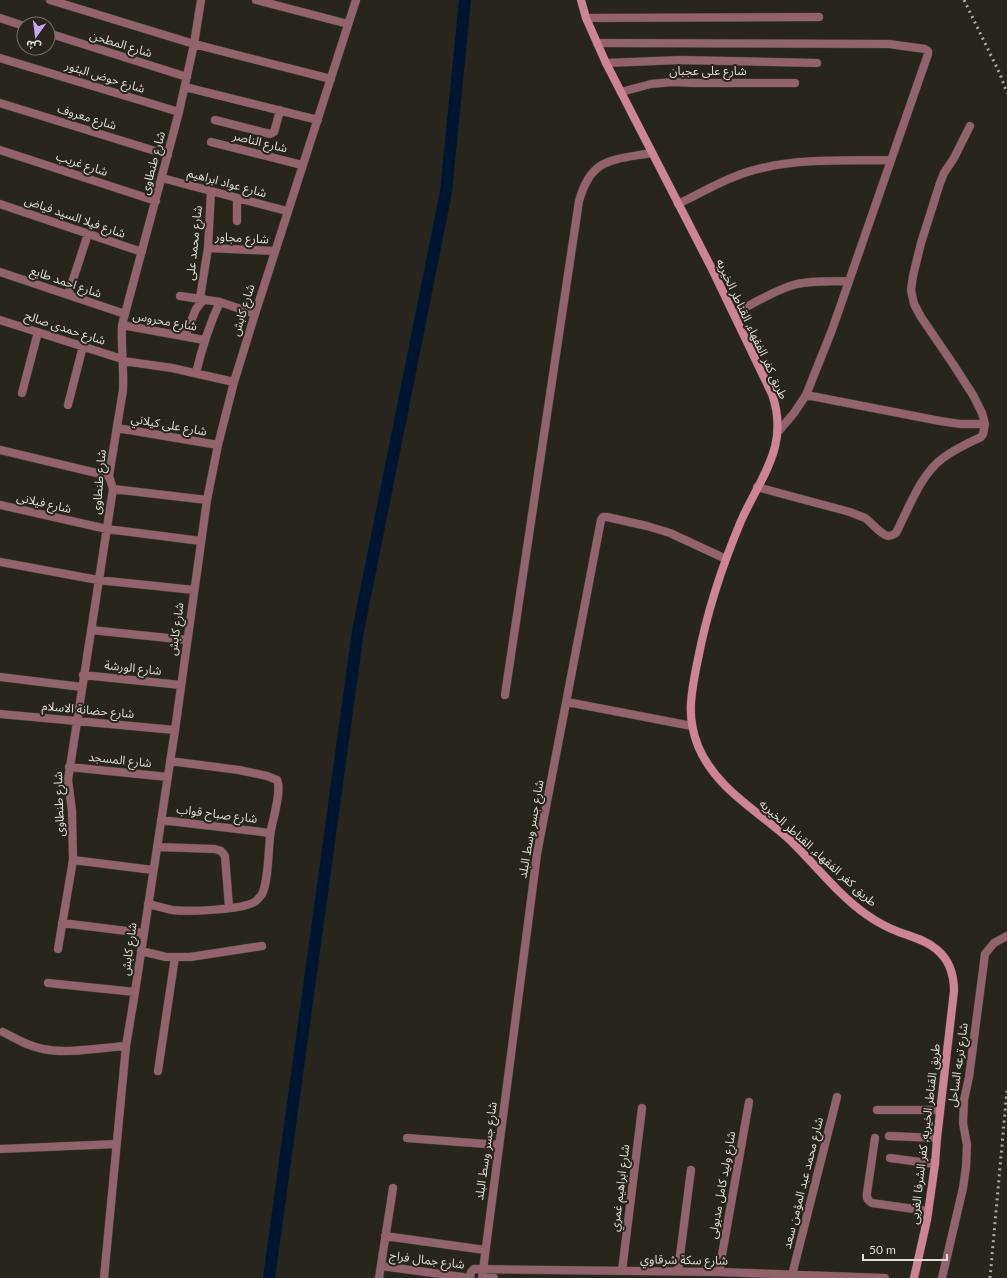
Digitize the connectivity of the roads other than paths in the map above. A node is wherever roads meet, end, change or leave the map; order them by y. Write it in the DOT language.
graph roads {
  1 [pos="50,0"];
  2 [pos="201,0"];
  3 [pos="256,0"];
  4 [pos="356,0"];
  5 [pos="580,0"];
  6 [pos="819,17"];
  7 [pos="0,18"];
  8 [pos="586,18"];
  9 [pos="16,23"];
  10 [pos="348,24"];
  11 [pos="56,36"];
  12 [pos="597,43"];
  13 [pos="194,44"];
  14 [pos="0,58"];
  15 [pos="606,63"];
  16 [pos="817,63"];
  17 [pos="187,77"];
  18 [pos="331,79"];
  19 [pos="795,83"];
  20 [pos="185,87"];
  21 [pos="621,92"];
  22 [pos="0,103"];
  23 [pos="280,110"];
  24 [pos="179,112"];
  25 [pos="215,120"];
  26 [pos="318,120"];
  27 [pos="970,126"];
  28 [pos="211,142"];
  29 [pos="0,150"];
  30 [pos="651,153"];
  31 [pos="168,155"];
  32 [pos="891,160"];
  33 [pos="302,165"];
  34 [pos="162,178"];
  35 [pos="211,191"];
  36 [pos="237,198"];
  37 [pos="156,201"];
  38 [pos="0,204"];
  39 [pos="678,204"];
  40 [pos="287,211"];
  41 [pos="237,221"];
  42 [pos="88,234"];
  43 [pos="208,248"];
  44 [pos="274,251"];
  45 [pos="142,252"];
  46 [pos="0,272"];
  47 [pos="849,281"];
  48 [pos="68,295"];
  49 [pos="180,296"];
  50 [pos="202,298"];
  51 [pos="220,302"];
  52 [pos="125,314"];
  53 [pos="255,314"];
  54 [pos="734,314"];
  55 [pos="1,322"];
  56 [pos="122,325"];
  57 [pos="38,332"];
  58 [pos="185,336"];
  59 [pos="204,340"];
  60 [pos="83,346"];
  61 [pos="123,360"];
  62 [pos="196,373"];
  63 [pos="234,382"];
  64 [pos="22,393"];
  65 [pos="806,395"];
  66 [pos="68,405"];
  67 [pos="985,424"];
  68 [pos="117,428"];
  69 [pos="778,432"];
  70 [pos="218,445"];
  71 [pos="0,450"];
  72 [pos="109,476"];
  73 [pos="757,487"];
  74 [pos="113,489"];
  75 [pos="207,500"];
  76 [pos="0,505"];
  77 [pos="106,529"];
  78 [pos="201,541"];
  79 [pos="726,559"];
  80 [pos="0,562"];
  81 [pos="98,580"];
  82 [pos="194,590"];
  83 [pos="90,630"];
  84 [pos="187,640"];
  85 [pos="83,675"];
  86 [pos="0,677"];
  87 [pos="181,686"];
  88 [pos="82,687"];
  89 [pos="505,695"];
  90 [pos="567,702"];
  91 [pos="0,714"];
  92 [pos="76,721"];
  93 [pos="692,726"];
  94 [pos="175,730"];
  95 [pos="170,761"];
  96 [pos="70,767"];
  97 [pos="168,777"];
  98 [pos="161,820"];
  99 [pos="270,832"];
  100 [pos="157,847"];
  101 [pos="73,860"];
  102 [pos="153,870"];
  103 [pos="148,904"];
  104 [pos="229,908"];
  105 [pos="62,922"];
  106 [pos="143,933"];
  107 [pos="1007,936"];
  108 [pos="262,946"];
  109 [pos="58,949"];
  110 [pos="140,951"];
  111 [pos="175,957"];
  112 [pos="48,982"];
  113 [pos="954,991"];
  114 [pos="135,992"];
  115 [pos="3,1032"];
  116 [pos="126,1046"];
  117 [pos="158,1072"];
  118 [pos="837,1097"];
  119 [pos="749,1102"];
  120 [pos="642,1108"];
  121 [pos="878,1110"];
  122 [pos="940,1110"];
  123 [pos="889,1136"];
  124 [pos="407,1138"];
  125 [pos="875,1138"];
  126 [pos="937,1138"];
  127 [pos="116,1144"];
  128 [pos="500,1145"];
  129 [pos="0,1149"];
  130 [pos="890,1158"];
  131 [pos="935,1164"];
  132 [pos="691,1170"];
  133 [pos="393,1188"];
  134 [pos="928,1211"];
  135 [pos="385,1236"];
  136 [pos="485,1250"];
  137 [pos="380,1266"];
  138 [pos="483,1269"];
  139 [pos="622,1271"];
  140 [pos="678,1271"];
  141 [pos="720,1272"];
  142 [pos="792,1275"];
  143 [pos="104,1278"];
  144 [pos="379,1278"];
  145 [pos="470,1278"];
  146 [pos="482,1278"];
  147 [pos="494,1278"];
  148 [pos="885,1278"];
  149 [pos="914,1278"];
  150 [pos="942,1278"];
  1 -- 13 [label="street"];
  2 -- 13 [label="street, شارع طنطاوى"];
  3 -- 10 [label="street"];
  4 -- 10 [label="street, شارع كابش"];
  5 -- 8 [label="street, طريق كفر الفقهاء, القناطر الخيريه"];
  6 -- 8 [label="street"];
  7 -- 9 [label="street"];
  8 -- 12 [label="street, طريق كفر الفقهاء, القناطر الخيريه"];
  10 -- 18 [label="street, شارع كابش"];
  11 -- 17 [label="street, شارع المطحن"];
  12 -- 15 [label="street, طريق كفر الفقهاء, القناطر الخيريه"];
  12 -- 32 [label="street"];
  13 -- 17 [label="street, شارع طنطاوى"];
  13 -- 18 [label="street"];
  14 -- 24 [label="street, شارع حوض البثور"];
  15 -- 16 [label="street"];
  15 -- 21 [label="street, طريق كفر الفقهاء, القناطر الخيريه"];
  17 -- 20 [label="street, شارع طنطاوى"];
  18 -- 26 [label="street, شارع كابش"];
  19 -- 21 [label="street, شارع على عجبان"];
  20 -- 23 [label="street"];
  20 -- 24 [label="street, شارع طنطاوى"];
  21 -- 30 [label="street, طريق كفر الفقهاء, القناطر الخيريه"];
  22 -- 31 [label="street, شارع معروف"];
  23 -- 25 [label="street"];
  23 -- 26 [label="street"];
  24 -- 31 [label="street, شارع طنطاوى"];
  26 -- 33 [label="street, شارع كابش"];
  27 -- 67 [label="street"];
  28 -- 33 [label="street, شارع الناصر"];
  29 -- 37 [label="street, شارع غريب"];
  30 -- 39 [label="street, طريق كفر الفقهاء, القناطر الخيريه"];
  30 -- 89 [label="street"];
  31 -- 34 [label="street, شارع طنطاوى"];
  32 -- 39 [label="street"];
  32 -- 47 [label="street"];
  33 -- 40 [label="street, شارع كابش"];
  34 -- 35 [label="street, شارع عواد ابراهيم"];
  34 -- 37 [label="street, شارع طنطاوى"];
  35 -- 36 [label="street, شارع عواد ابراهيم"];
  35 -- 43 [label="street, شارع محمد على"];
  36 -- 40 [label="street, شارع عواد ابراهيم"];
  36 -- 41 [label="street"];
  37 -- 45 [label="street, شارع طنطاوى"];
  38 -- 42 [label="street, شارع فيلا السيد فياض"];
  39 -- 54 [label="street, طريق كفر الفقهاء, القناطر الخيريه"];
  40 -- 44 [label="street, شارع كابش"];
  42 -- 45 [label="street, شارع فيلا السيد فياض"];
  42 -- 48 [label="street"];
  43 -- 44 [label="street, شارع مجاور"];
  43 -- 50 [label="street, شارع محمد على"];
  44 -- 53 [label="street, شارع كابش"];
  45 -- 52 [label="street, شارع طنطاوى"];
  46 -- 48 [label="street, شارع احمد طايع"];
  47 -- 54 [label="street"];
  47 -- 65 [label="street"];
  48 -- 52 [label="street, شارع احمد طايع"];
  49 -- 50 [label="street"];
  50 -- 51 [label="street"];
  50 -- 58 [label="street"];
  51 -- 53 [label="street"];
  51 -- 59 [label="street"];
  52 -- 56 [label="street, شارع طنطاوى"];
  53 -- 63 [label="street, شارع كابش"];
  54 -- 69 [label="street, طريق كفر الفقهاء, القناطر الخيريه"];
  55 -- 57 [label="street, شارع حمدى صالح"];
  56 -- 58 [label="street, شارع محروس"];
  56 -- 61 [label="street, شارع طنطاوى"];
  57 -- 60 [label="street, شارع حمدى صالح"];
  57 -- 64 [label="street"];
  58 -- 59 [label="street, شارع محروس"];
  59 -- 62 [label="street"];
  60 -- 61 [label="street, شارع حمدى صالح"];
  60 -- 66 [label="street"];
  61 -- 62 [label="street, شارع حمدى صالح"];
  61 -- 68 [label="street, شارع طنطاوى"];
  62 -- 63 [label="street, شارع حمدى صالح"];
  63 -- 70 [label="street, شارع كابش"];
  65 -- 67 [label="street"];
  65 -- 69 [label="street"];
  67 -- 73 [label="street"];
  68 -- 70 [label="street, شارع على كيلاني"];
  68 -- 72 [label="street, شارع طنطاوى"];
  69 -- 73 [label="street, طريق كفر الفقهاء, القناطر الخيريه"];
  70 -- 75 [label="street, شارع كابش"];
  71 -- 72 [label="street"];
  72 -- 74 [label="street, شارع طنطاوى"];
  73 -- 79 [label="street, طريق كفر الفقهاء, القناطر الخيريه"];
  74 -- 75 [label="street"];
  74 -- 77 [label="street, شارع طنطاوى"];
  75 -- 78 [label="street, شارع كابش"];
  76 -- 77 [label="street, شارع فيلانى"];
  77 -- 78 [label="street, شارع فيلانى"];
  77 -- 81 [label="street, شارع طنطاوى"];
  78 -- 82 [label="street, شارع كابش"];
  79 -- 90 [label="street, شارع جسر وسط البلد"];
  79 -- 93 [label="street, طريق كفر الفقهاء, القناطر الخيريه"];
  80 -- 81 [label="street"];
  81 -- 82 [label="street"];
  81 -- 83 [label="street, شارع طنطاوى"];
  82 -- 84 [label="street, شارع كابش"];
  83 -- 84 [label="street"];
  83 -- 85 [label="street, شارع طنطاوى"];
  84 -- 87 [label="street, شارع كابش"];
  85 -- 87 [label="street, شارع الورشة"];
  85 -- 88 [label="street, شارع طنطاوى"];
  86 -- 88 [label="street, شارع حضانة الاسلام"];
  87 -- 94 [label="street, شارع كابش"];
  88 -- 92 [label="street, شارع طنطاوى"];
  90 -- 93 [label="street"];
  90 -- 128 [label="street, شارع جسر وسط البلد"];
  91 -- 92 [label="street, شارع حضانة الاسلام"];
  92 -- 94 [label="street, شارع حضانة الاسلام"];
  92 -- 96 [label="street, شارع طنطاوى"];
  93 -- 113 [label="street, طريق كفر الفقهاء, القناطر الخيريه"];
  94 -- 95 [label="street, شارع كابش"];
  95 -- 97 [label="street, شارع كابش"];
  95 -- 99 [label="street"];
  96 -- 97 [label="street, شارع المسجد"];
  96 -- 101 [label="street, شارع طنطاوى"];
  97 -- 98 [label="street, شارع كابش"];
  98 -- 99 [label="street, شارع صباح قواب"];
  98 -- 100 [label="street, شارع كابش"];
  99 -- 104 [label="street"];
  100 -- 102 [label="street, شارع كابش"];
  100 -- 104 [label="street"];
  101 -- 102 [label="street"];
  101 -- 105 [label="street, شارع طنطاوى"];
  102 -- 103 [label="street, شارع كابش"];
  103 -- 104 [label="street"];
  103 -- 106 [label="street, شارع كابش"];
  105 -- 106 [label="street"];
  105 -- 109 [label="street, شارع طنطاوى"];
  106 -- 110 [label="street, شارع كابش"];
  107 -- 150 [label="street, شارع ترعه الساحل"];
  108 -- 111 [label="street"];
  110 -- 111 [label="street"];
  110 -- 114 [label="street, شارع كابش"];
  111 -- 117 [label="street"];
  112 -- 114 [label="street"];
  113 -- 122 [label="street, طريق القناطر الخيريه, كفر الشرفا الغربى"];
  114 -- 116 [label="street, شارع كابش"];
  115 -- 116 [label="street"];
  116 -- 127 [label="street, شارع كابش"];
  118 -- 142 [label="street, شارع محمد عبد المؤمن سعد"];
  119 -- 141 [label="street, شارع وليد كامل مدبولى"];
  120 -- 139 [label="street, شارع ابراهيم غمري"];
  121 -- 122 [label="street"];
  122 -- 126 [label="street, طريق القناطر الخيريه, كفر الشرفا الغربى"];
  123 -- 126 [label="street"];
  124 -- 128 [label="street"];
  125 -- 134 [label="street"];
  126 -- 131 [label="street, طريق القناطر الخيريه, كفر الشرفا الغربى"];
  127 -- 129 [label="street"];
  127 -- 143 [label="street, شارع كابش"];
  128 -- 136 [label="street, شارع جسر وسط البلد"];
  130 -- 131 [label="street"];
  131 -- 134 [label="street, طريق القناطر الخيريه, كفر الشرفا الغربى"];
  132 -- 140 [label="street"];
  133 -- 135 [label="street"];
  134 -- 149 [label="street, طريق القناطر الخيريه, كفر الشرفا الغربى"];
  135 -- 136 [label="street"];
  135 -- 137 [label="street"];
  136 -- 138 [label="street, شارع جسر وسط البلد"];
  137 -- 144 [label="street"];
  137 -- 145 [label="street, شارع جمال فراج"];
  138 -- 139 [label="street, شارع سكة شرقاوي"];
  138 -- 145 [label="street"];
  138 -- 146 [label="street, شارع جسر وسط البلد"];
  139 -- 140 [label="street, شارع سكة شرقاوي"];
  140 -- 141 [label="street, شارع سكة شرقاوي"];
  141 -- 142 [label="street, شارع سكة شرقاوي"];
  142 -- 148 [label="street, شارع سكة شرقاوي"];
  146 -- 147 [label="street"];
}
